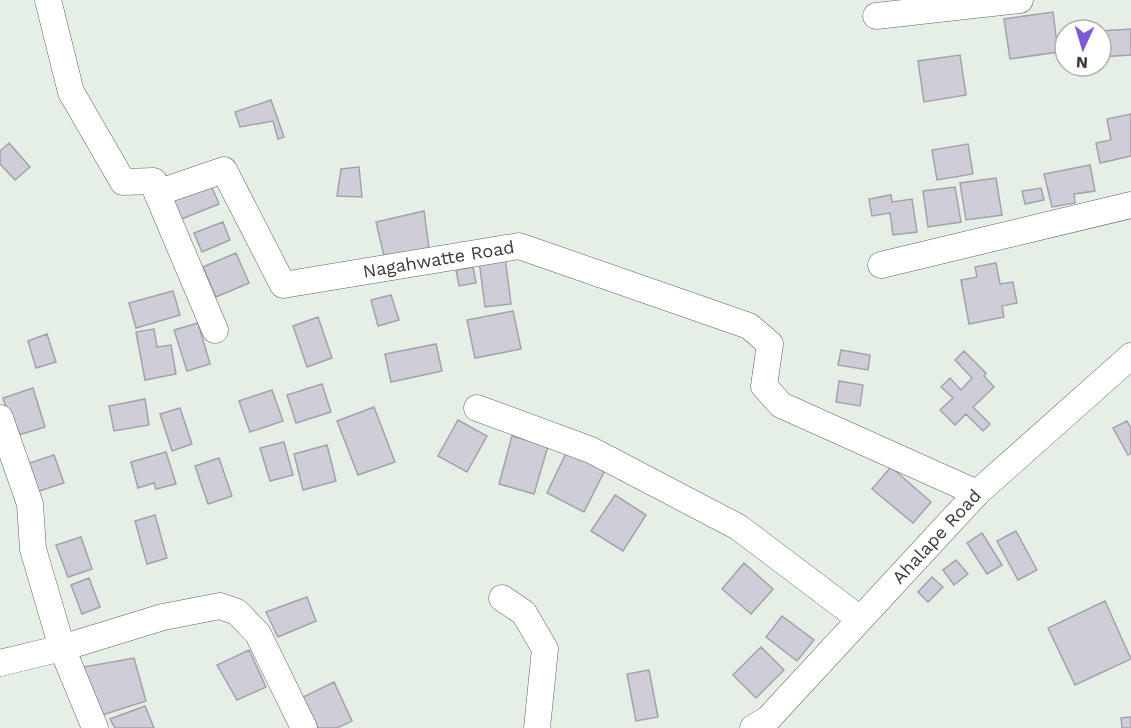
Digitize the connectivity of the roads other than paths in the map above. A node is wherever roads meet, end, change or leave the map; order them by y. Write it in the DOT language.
graph roads {
  1 [pos="48,0"];
  2 [pos="1020,0"];
  3 [pos="876,16"];
  4 [pos="157,193"];
  5 [pos="1131,205"];
  6 [pos="881,265"];
  7 [pos="215,330"];
  8 [pos="1131,356"];
  9 [pos="477,408"];
  10 [pos="0,418"];
  11 [pos="977,493"];
  12 [pos="502,598"];
  13 [pos="860,619"];
  14 [pos="62,648"];
  15 [pos="0,663"];
  16 [pos="764,725"];
  17 [pos="95,728"];
  18 [pos="304,728"];
  19 [pos="537,728"];
  1 -- 4 [label="street"];
  2 -- 3 [label="street"];
  4 -- 7 [label="street"];
  4 -- 11 [label="street, Nagahwatte Road"];
  5 -- 6 [label="street"];
  8 -- 11 [label="street, Ahalape Road"];
  9 -- 13 [label="street"];
  10 -- 14 [label="street"];
  11 -- 13 [label="street, Ahalape Road"];
  12 -- 19 [label="street"];
  13 -- 16 [label="street, Ahalape Road"];
  14 -- 15 [label="street"];
  14 -- 17 [label="street"];
  14 -- 18 [label="street"];
}
